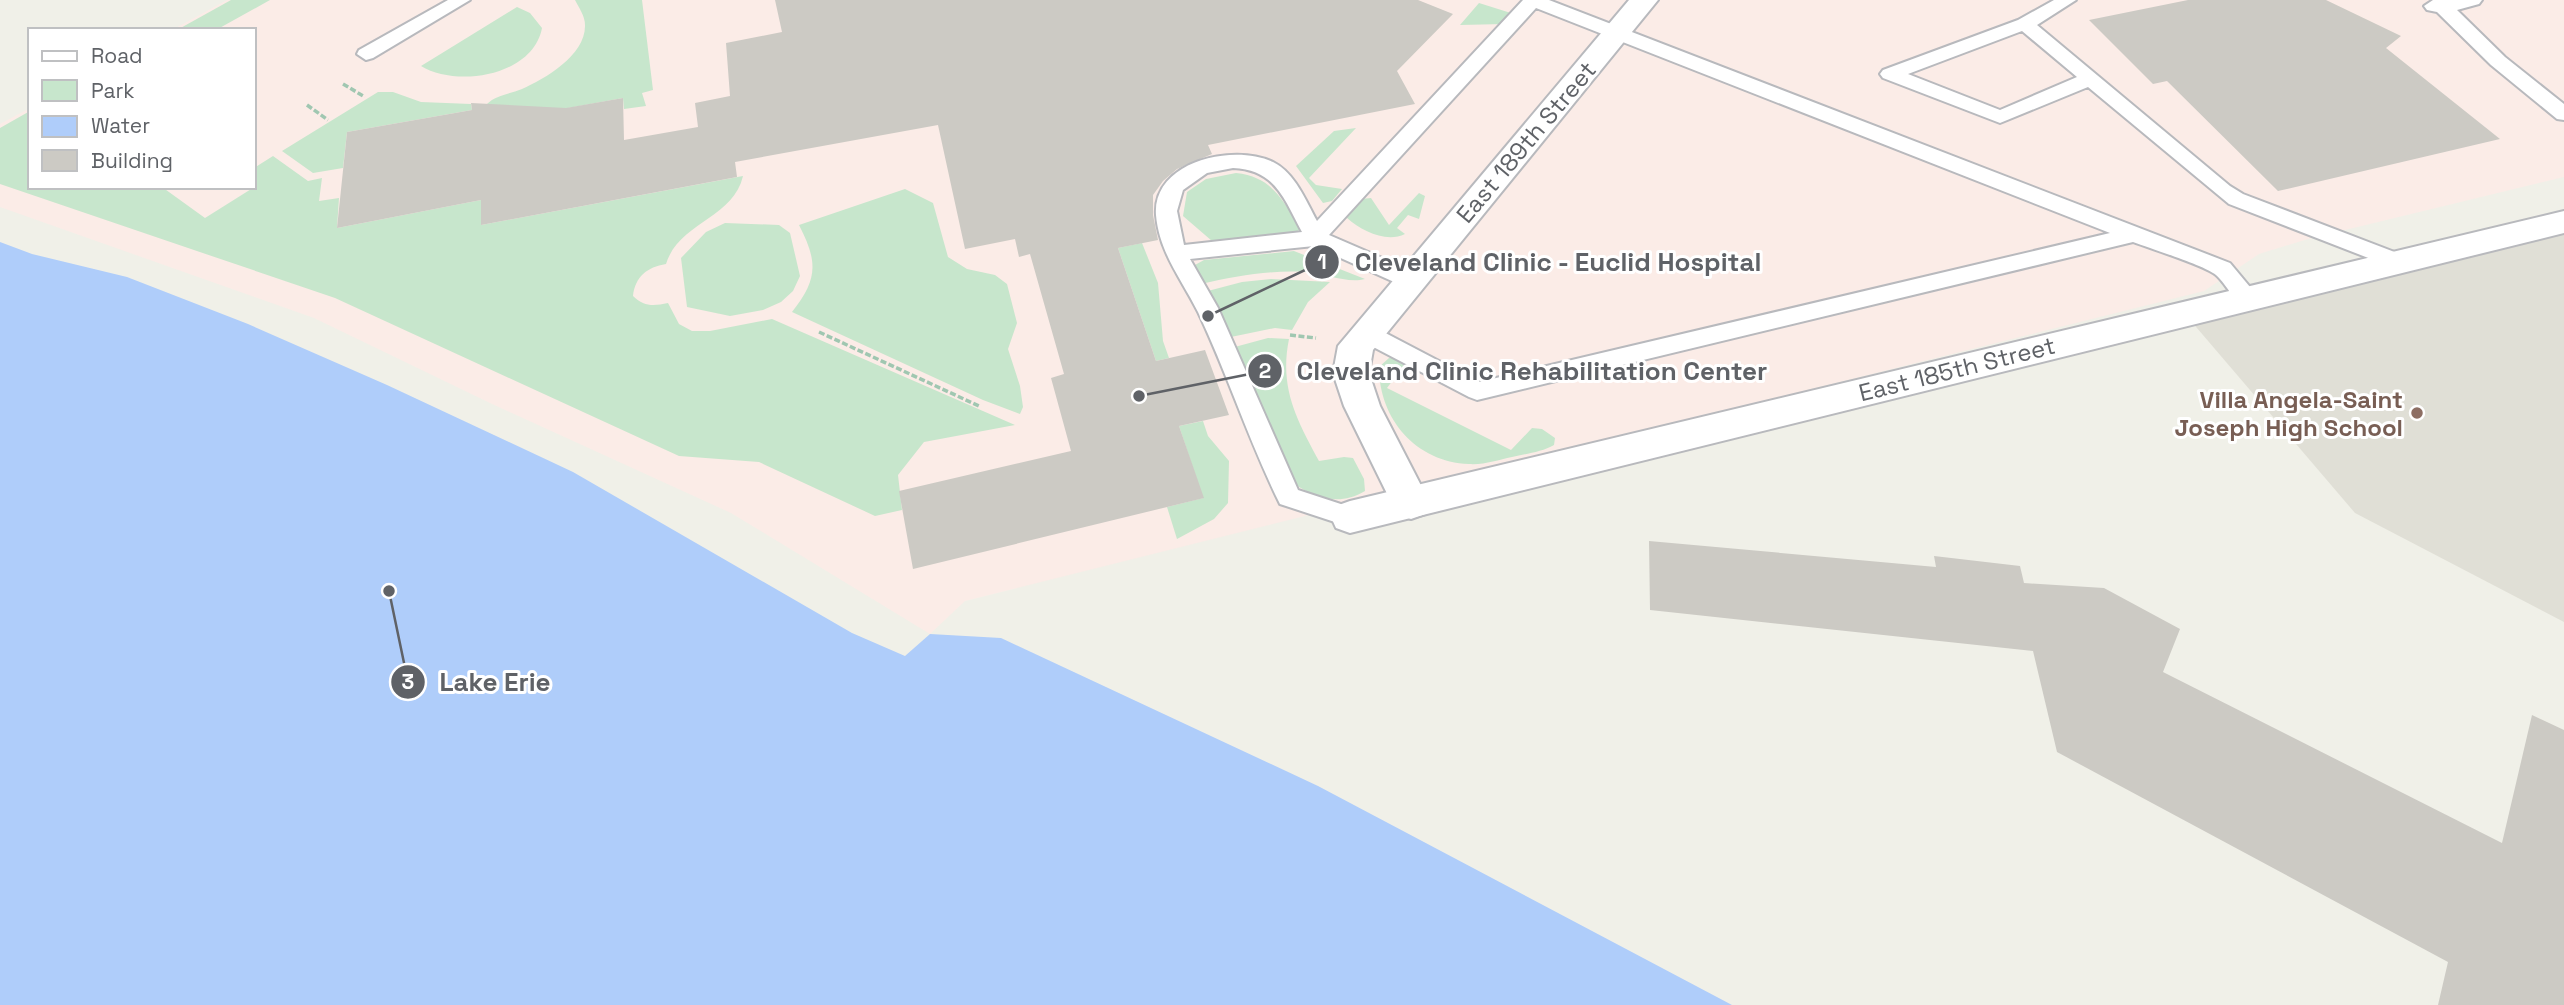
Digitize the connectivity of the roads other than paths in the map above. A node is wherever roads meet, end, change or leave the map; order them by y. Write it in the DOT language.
graph roads {
  1 [pos="461,0"];
  2 [pos="1533,0"];
  3 [pos="1643,0"];
  4 [pos="2067,0"];
  5 [pos="2473,0"];
  6 [pos="2025,24"];
  7 [pos="1617,32"];
  8 [pos="366,54"];
  9 [pos="2090,79"];
  10 [pos="2564,114"];
  11 [pos="2564,222"];
  12 [pos="2135,234"];
  13 [pos="1316,238"];
  14 [pos="1178,253"];
  15 [pos="2397,261"];
  16 [pos="1411,280"];
  17 [pos="2249,299"];
  18 [pos="1366,333"];
  19 [pos="1411,503"];
  20 [pos="1350,517"];
  1 -- 8 [label="lane"];
  2 -- 7 [label="lane"];
  2 -- 13 [label="lane"];
  3 -- 7 [label="street, East 189th Street"];
  4 -- 6 [label="lane"];
  5 -- 10 [label="lane"];
  6 -- 9 [label="lane"];
  6 -- 9 [label="lane"];
  7 -- 12 [label="lane"];
  7 -- 16 [label="street, East 189th Street"];
  9 -- 15 [label="lane"];
  11 -- 15 [label="street, East 185th Street"];
  12 -- 17 [label="lane"];
  12 -- 18 [label="lane"];
  13 -- 14 [label="lane"];
  13 -- 14 [label="lane"];
  13 -- 16 [label="lane"];
  14 -- 20 [label="lane"];
  15 -- 17 [label="street, East 185th Street"];
  16 -- 18 [label="street, East 189th Street"];
  17 -- 19 [label="street, East 185th Street"];
  18 -- 19 [label="street, East 189th Street"];
  19 -- 20 [label="street, East 185th Street"];
}
